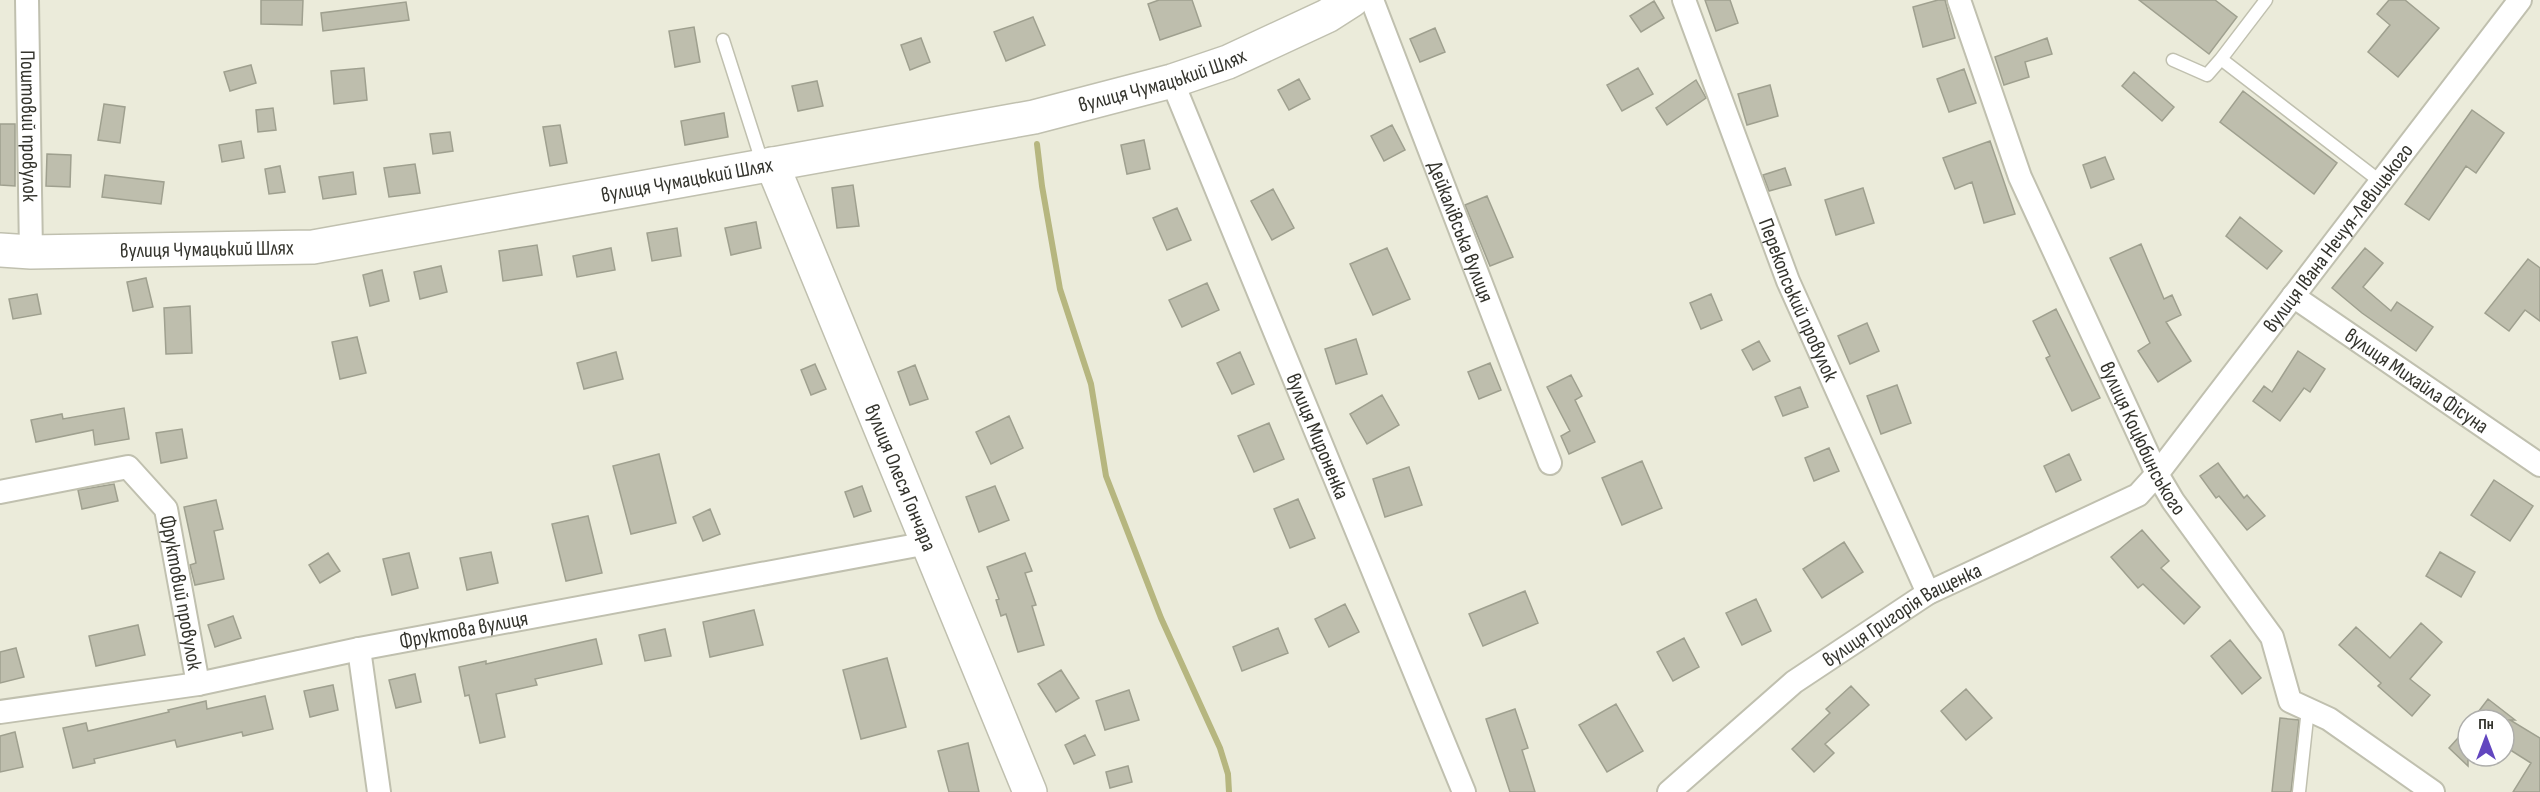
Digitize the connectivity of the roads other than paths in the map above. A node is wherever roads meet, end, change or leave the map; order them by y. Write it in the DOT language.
graph roads {
  1 [pos="27,0"];
  2 [pos="1352,0"];
  3 [pos="1372,0"];
  4 [pos="1684,0"];
  5 [pos="1959,0"];
  6 [pos="2266,0"];
  7 [pos="2520,0"];
  8 [pos="723,40"];
  9 [pos="2221,59"];
  10 [pos="2173,60"];
  11 [pos="1172,81"];
  12 [pos="768,165"];
  13 [pos="2380,182"];
  14 [pos="16,251"];
  15 [pos="2293,296"];
  16 [pos="1550,463"];
  17 [pos="2540,465"];
  18 [pos="2157,474"];
  19 [pos="0,492"];
  20 [pos="928,543"];
  21 [pos="1928,593"];
  22 [pos="359,649"];
  23 [pos="198,684"];
  24 [pos="2308,709"];
  25 [pos="0,712"];
  26 [pos="379,792"];
  27 [pos="1030,792"];
  28 [pos="1464,792"];
  29 [pos="1668,792"];
  30 [pos="2299,792"];
  31 [pos="2433,792"];
  1 -- 14 [label="street, Поштовий провулок"];
  2 -- 11 [label="main road, вулиця Чумацький Шлях"];
  3 -- 16 [label="street, Дейкалівська вулиця"];
  4 -- 21 [label="street, Перекопський провулок"];
  5 -- 18 [label="street, вулиця Коцюбинського"];
  6 -- 9 [label="lane"];
  7 -- 13 [label="street, вулиця Івана Нечуя-Левицького"];
  8 -- 12 [label="lane"];
  9 -- 10 [label="lane"];
  9 -- 13 [label="lane"];
  11 -- 12 [label="main road, вулиця Чумацький Шлях"];
  11 -- 28 [label="street, вулиця Мироненка"];
  12 -- 14 [label="main road, вулиця Чумацький Шлях"];
  12 -- 20 [label="main road, вулиця Олеся Гончара"];
  13 -- 15 [label="street, вулиця Івана Нечуя-Левицького"];
  15 -- 17 [label="street, вулиця Михайла Фісуна"];
  15 -- 18 [label="street, вулиця Івана Нечуя-Левицького"];
  18 -- 21 [label="street, вулиця Григорія Ващенка"];
  18 -- 24 [label="street, вулиця Коцюбинського"];
  19 -- 23 [label="street, Фруктовий провулок"];
  20 -- 22 [label="street, Фруктова вулиця"];
  20 -- 27 [label="main road, вулиця Олеся Гончара"];
  21 -- 29 [label="street, вулиця Григорія Ващенка"];
  22 -- 23 [label="street, Фруктова вулиця"];
  22 -- 26 [label="street"];
  23 -- 25 [label="street, Фруктова вулиця"];
  24 -- 30 [label="lane"];
  24 -- 31 [label="street, вулиця Коцюбинського"];
}
